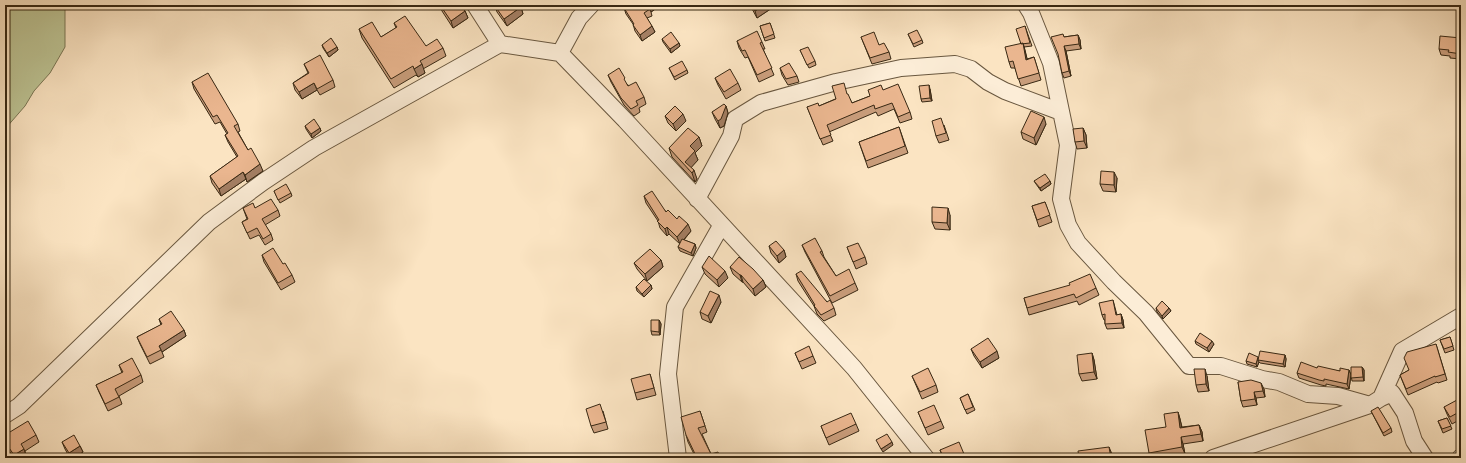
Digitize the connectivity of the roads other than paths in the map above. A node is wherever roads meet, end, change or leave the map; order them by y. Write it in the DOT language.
graph roads {
  1 [pos="474,5"];
  2 [pos="591,5"];
  3 [pos="1026,5"];
  4 [pos="500,44"];
  5 [pos="560,53"];
  6 [pos="1061,112"];
  7 [pos="697,199"];
  8 [pos="721,226"];
  9 [pos="1461,316"];
  10 [pos="1375,402"];
  11 [pos="5,415"];
  12 [pos="678,458"];
  13 [pos="926,458"];
  14 [pos="1213,458"];
  15 [pos="1425,458"];
  1 -- 4 [label="street"];
  2 -- 5 [label="street"];
  3 -- 6 [label="street"];
  4 -- 5 [label="street"];
  4 -- 11 [label="street"];
  5 -- 7 [label="street"];
  6 -- 7 [label="street"];
  6 -- 10 [label="street"];
  7 -- 8 [label="street"];
  8 -- 12 [label="street"];
  8 -- 13 [label="street"];
  9 -- 10 [label="street"];
  10 -- 14 [label="street"];
  10 -- 15 [label="street"];
}
